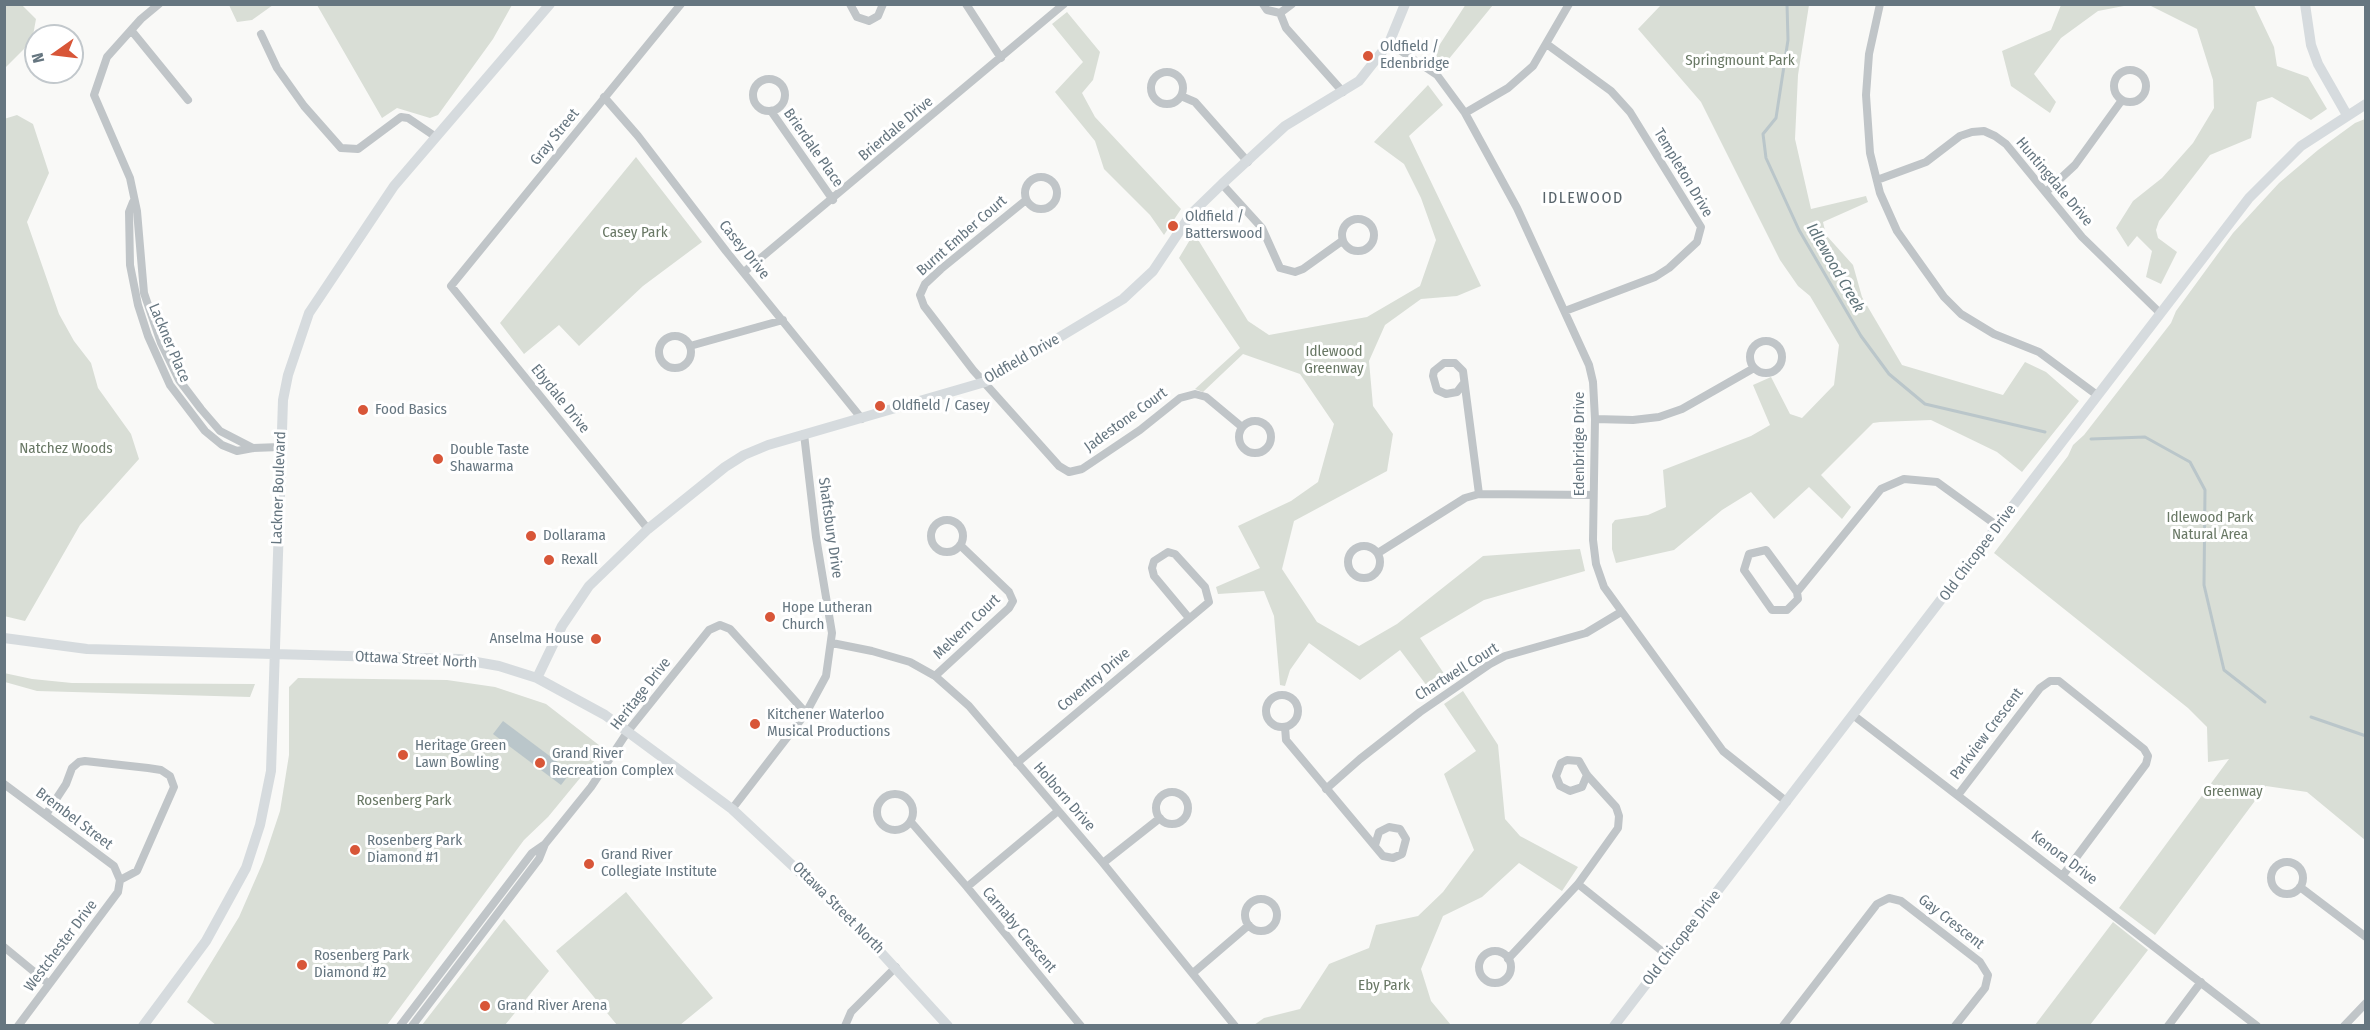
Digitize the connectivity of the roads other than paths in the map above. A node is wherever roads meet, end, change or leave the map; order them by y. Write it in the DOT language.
graph roads {
  1 [pos="159,4"];
  2 [pos="550,4"];
  3 [pos="681,4"];
  4 [pos="850,4"];
  5 [pos="883,4"];
  6 [pos="966,4"];
  7 [pos="1064,4"];
  8 [pos="1263,4"];
  9 [pos="1292,4"];
  10 [pos="1405,4"];
  11 [pos="1569,4"];
  12 [pos="1880,4"];
  13 [pos="2305,4"];
  14 [pos="1280,13"];
  15 [pos="131,30"];
  16 [pos="261,34"];
  17 [pos="1389,43"];
  18 [pos="1548,45"];
  19 [pos="1000,58"];
  20 [pos="1343,92"];
  21 [pos="1181,96"];
  22 [pos="604,97"];
  23 [pos="188,100"];
  24 [pos="2122,100"];
  25 [pos="2366,104"];
  26 [pos="771,111"];
  27 [pos="1465,113"];
  28 [pos="2347,115"];
  29 [pos="436,137"];
  30 [pos="1248,162"];
  31 [pos="1877,180"];
  32 [pos="1222,184"];
  33 [pos="2046,192"];
  34 [pos="833,200"];
  35 [pos="1026,200"];
  36 [pos="1342,241"];
  37 [pos="744,272"];
  38 [pos="451,286"];
  39 [pos="1565,311"];
  40 [pos="2160,313"];
  41 [pos="783,320"];
  42 [pos="690,346"];
  43 [pos="1754,368"];
  44 [pos="985,382"];
  45 [pos="1464,383"];
  46 [pos="2097,395"];
  47 [pos="862,419"];
  48 [pos="1595,419"];
  49 [pos="1242,427"];
  50 [pos="804,434"];
  51 [pos="280,447"];
  52 [pos="1479,494"];
  53 [pos="1593,495"];
  54 [pos="1999,527"];
  55 [pos="648,529"];
  56 [pos="960,545"];
  57 [pos="1378,553"];
  58 [pos="1797,592"];
  59 [pos="1621,612"];
  60 [pos="1189,618"];
  61 [pos="4,638"];
  62 [pos="832,643"];
  63 [pos="275,652"];
  64 [pos="935,676"];
  65 [pos="537,678"];
  66 [pos="806,713"];
  67 [pos="1853,715"];
  68 [pos="1285,727"];
  69 [pos="628,731"];
  70 [pos="1017,763"];
  71 [pos="1587,775"];
  72 [pos="4,784"];
  73 [pos="1326,789"];
  74 [pos="1958,795"];
  75 [pos="1787,802"];
  76 [pos="732,809"];
  77 [pos="1058,811"];
  78 [pos="47,813"];
  79 [pos="1160,818"];
  80 [pos="911,822"];
  81 [pos="1375,845"];
  82 [pos="1103,863"];
  83 [pos="2063,874"];
  84 [pos="120,880"];
  85 [pos="1578,884"];
  86 [pos="967,887"];
  87 [pos="2300,887"];
  88 [pos="1249,925"];
  89 [pos="2366,937"];
  90 [pos="4,947"];
  91 [pos="1668,956"];
  92 [pos="1508,959"];
  93 [pos="452,964"];
  94 [pos="896,967"];
  95 [pos="1192,973"];
  96 [pos="2202,982"];
  97 [pos="49,984"];
  98 [pos="2366,1003"];
  99 [pos="18,1026"];
  100 [pos="143,1026"];
  101 [pos="400,1026"];
  102 [pos="412,1026"];
  103 [pos="845,1026"];
  104 [pos="948,1026"];
  105 [pos="1081,1026"];
  106 [pos="1234,1026"];
  107 [pos="1614,1026"];
  108 [pos="1783,1026"];
  109 [pos="1955,1026"];
  110 [pos="2168,1026"];
  111 [pos="2257,1026"];
  112 [pos="2344,1026"];
  1 -- 15 [label="street, Lackner Place"];
  2 -- 29 [label="street, Lackner Boulevard"];
  3 -- 22 [label="street, Gray Street"];
  4 -- 5 [label="street"];
  6 -- 19 [label="street"];
  7 -- 19 [label="street, Brierdale Drive"];
  8 -- 14 [label="street"];
  9 -- 14 [label="street"];
  10 -- 17 [label="street, Oldfield Drive"];
  11 -- 18 [label="street"];
  12 -- 31 [label="street"];
  13 -- 28 [label="street"];
  14 -- 20 [label="street"];
  15 -- 23 [label="street"];
  15 -- 51 [label="street, Lackner Place"];
  16 -- 29 [label="street"];
  17 -- 20 [label="street, Oldfield Drive"];
  17 -- 27 [label="street, Edenbridge Drive"];
  18 -- 27 [label="street"];
  18 -- 39 [label="street, Templeton Drive"];
  19 -- 34 [label="street, Brierdale Drive"];
  20 -- 30 [label="street, Oldfield Drive"];
  21 -- 30 [label="street"];
  22 -- 37 [label="street, Casey Drive"];
  22 -- 38 [label="street, Gray Street"];
  24 -- 33 [label="street"];
  25 -- 28 [label="street, Old Chicopee Drive"];
  26 -- 34 [label="street, Brierdale Place"];
  27 -- 39 [label="street, Edenbridge Drive"];
  28 -- 40 [label="street, Old Chicopee Drive"];
  29 -- 51 [label="street, Lackner Boulevard"];
  30 -- 32 [label="street, Oldfield Drive"];
  31 -- 33 [label="street, Huntingdale Drive"];
  31 -- 46 [label="street"];
  32 -- 36 [label="street"];
  32 -- 44 [label="street, Oldfield Drive"];
  33 -- 40 [label="street, Huntingdale Drive"];
  34 -- 37 [label="street, Brierdale Drive"];
  35 -- 44 [label="street, Burnt Ember Court"];
  36 -- 36 [label="street"];
  37 -- 41 [label="street, Casey Drive"];
  38 -- 55 [label="street, Ebydale Drive"];
  39 -- 48 [label="street, Edenbridge Drive"];
  40 -- 46 [label="street, Old Chicopee Drive"];
  41 -- 42 [label="street"];
  41 -- 47 [label="street, Casey Drive"];
  43 -- 48 [label="street"];
  44 -- 47 [label="street, Oldfield Drive"];
  44 -- 49 [label="street, Jadestone Court"];
  45 -- 52 [label="street"];
  46 -- 54 [label="street, Old Chicopee Drive"];
  47 -- 50 [label="street, Oldfield Drive"];
  48 -- 53 [label="street, Edenbridge Drive"];
  50 -- 55 [label="street, Oldfield Drive"];
  50 -- 62 [label="street, Shaftsbury Drive"];
  51 -- 63 [label="street, Lackner Boulevard"];
  52 -- 53 [label="street"];
  52 -- 57 [label="street"];
  53 -- 59 [label="street, Edenbridge Drive"];
  54 -- 58 [label="street"];
  54 -- 67 [label="street, Old Chicopee Drive"];
  55 -- 65 [label="street, Oldfield Drive"];
  56 -- 64 [label="street, Melvern Court"];
  57 -- 57 [label="street"];
  58 -- 58 [label="street"];
  59 -- 73 [label="street, Chartwell Court"];
  59 -- 75 [label="street, Edenbridge Drive"];
  60 -- 60 [label="street, Coventry Drive"];
  60 -- 70 [label="street, Coventry Drive"];
  61 -- 63 [label="street, Ottawa Street North"];
  62 -- 64 [label="street, Holborn Drive"];
  62 -- 66 [label="street, Shaftsbury Drive"];
  63 -- 65 [label="street, Ottawa Street North"];
  63 -- 100 [label="street, Lackner Boulevard"];
  64 -- 70 [label="street, Holborn Drive"];
  65 -- 69 [label="street, Ottawa Street North"];
  66 -- 69 [label="street, Heritage Drive"];
  66 -- 76 [label="street, Shaftsbury Drive"];
  67 -- 74 [label="street, Kenora Drive"];
  67 -- 75 [label="street, Old Chicopee Drive"];
  68 -- 73 [label="street"];
  69 -- 76 [label="street, Ottawa Street North"];
  69 -- 93 [label="street, Heritage Drive"];
  70 -- 77 [label="street, Holborn Drive"];
  71 -- 85 [label="street"];
  72 -- 78 [label="street, Brembel Street"];
  73 -- 81 [label="street"];
  74 -- 83 [label="street, Kenora Drive"];
  74 -- 83 [label="street, Parkview Crescent"];
  75 -- 91 [label="street, Old Chicopee Drive"];
  76 -- 94 [label="street, Ottawa Street North"];
  77 -- 82 [label="street, Holborn Drive"];
  77 -- 86 [label="street, Carnaby Crescent"];
  78 -- 84 [label="street, Brembel Street"];
  78 -- 84 [label="street"];
  79 -- 82 [label="street"];
  80 -- 80 [label="street"];
  80 -- 86 [label="street"];
  82 -- 95 [label="street, Holborn Drive"];
  83 -- 96 [label="street, Kenora Drive"];
  84 -- 97 [label="street, Westchester Drive"];
  85 -- 91 [label="street"];
  85 -- 92 [label="street"];
  86 -- 105 [label="street, Carnaby Crescent"];
  87 -- 89 [label="street"];
  88 -- 95 [label="street"];
  90 -- 97 [label="street"];
  91 -- 107 [label="street, Old Chicopee Drive"];
  93 -- 101 [label="street, Heritage Drive"];
  93 -- 102 [label="street, Heritage Drive"];
  94 -- 103 [label="street"];
  94 -- 104 [label="street, Ottawa Street North"];
  95 -- 106 [label="street, Holborn Drive"];
  96 -- 110 [label="street"];
  96 -- 111 [label="street, Kenora Drive"];
  97 -- 99 [label="street, Westchester Drive"];
  98 -- 112 [label="street"];
  108 -- 109 [label="street, Gay Crescent"];
}
